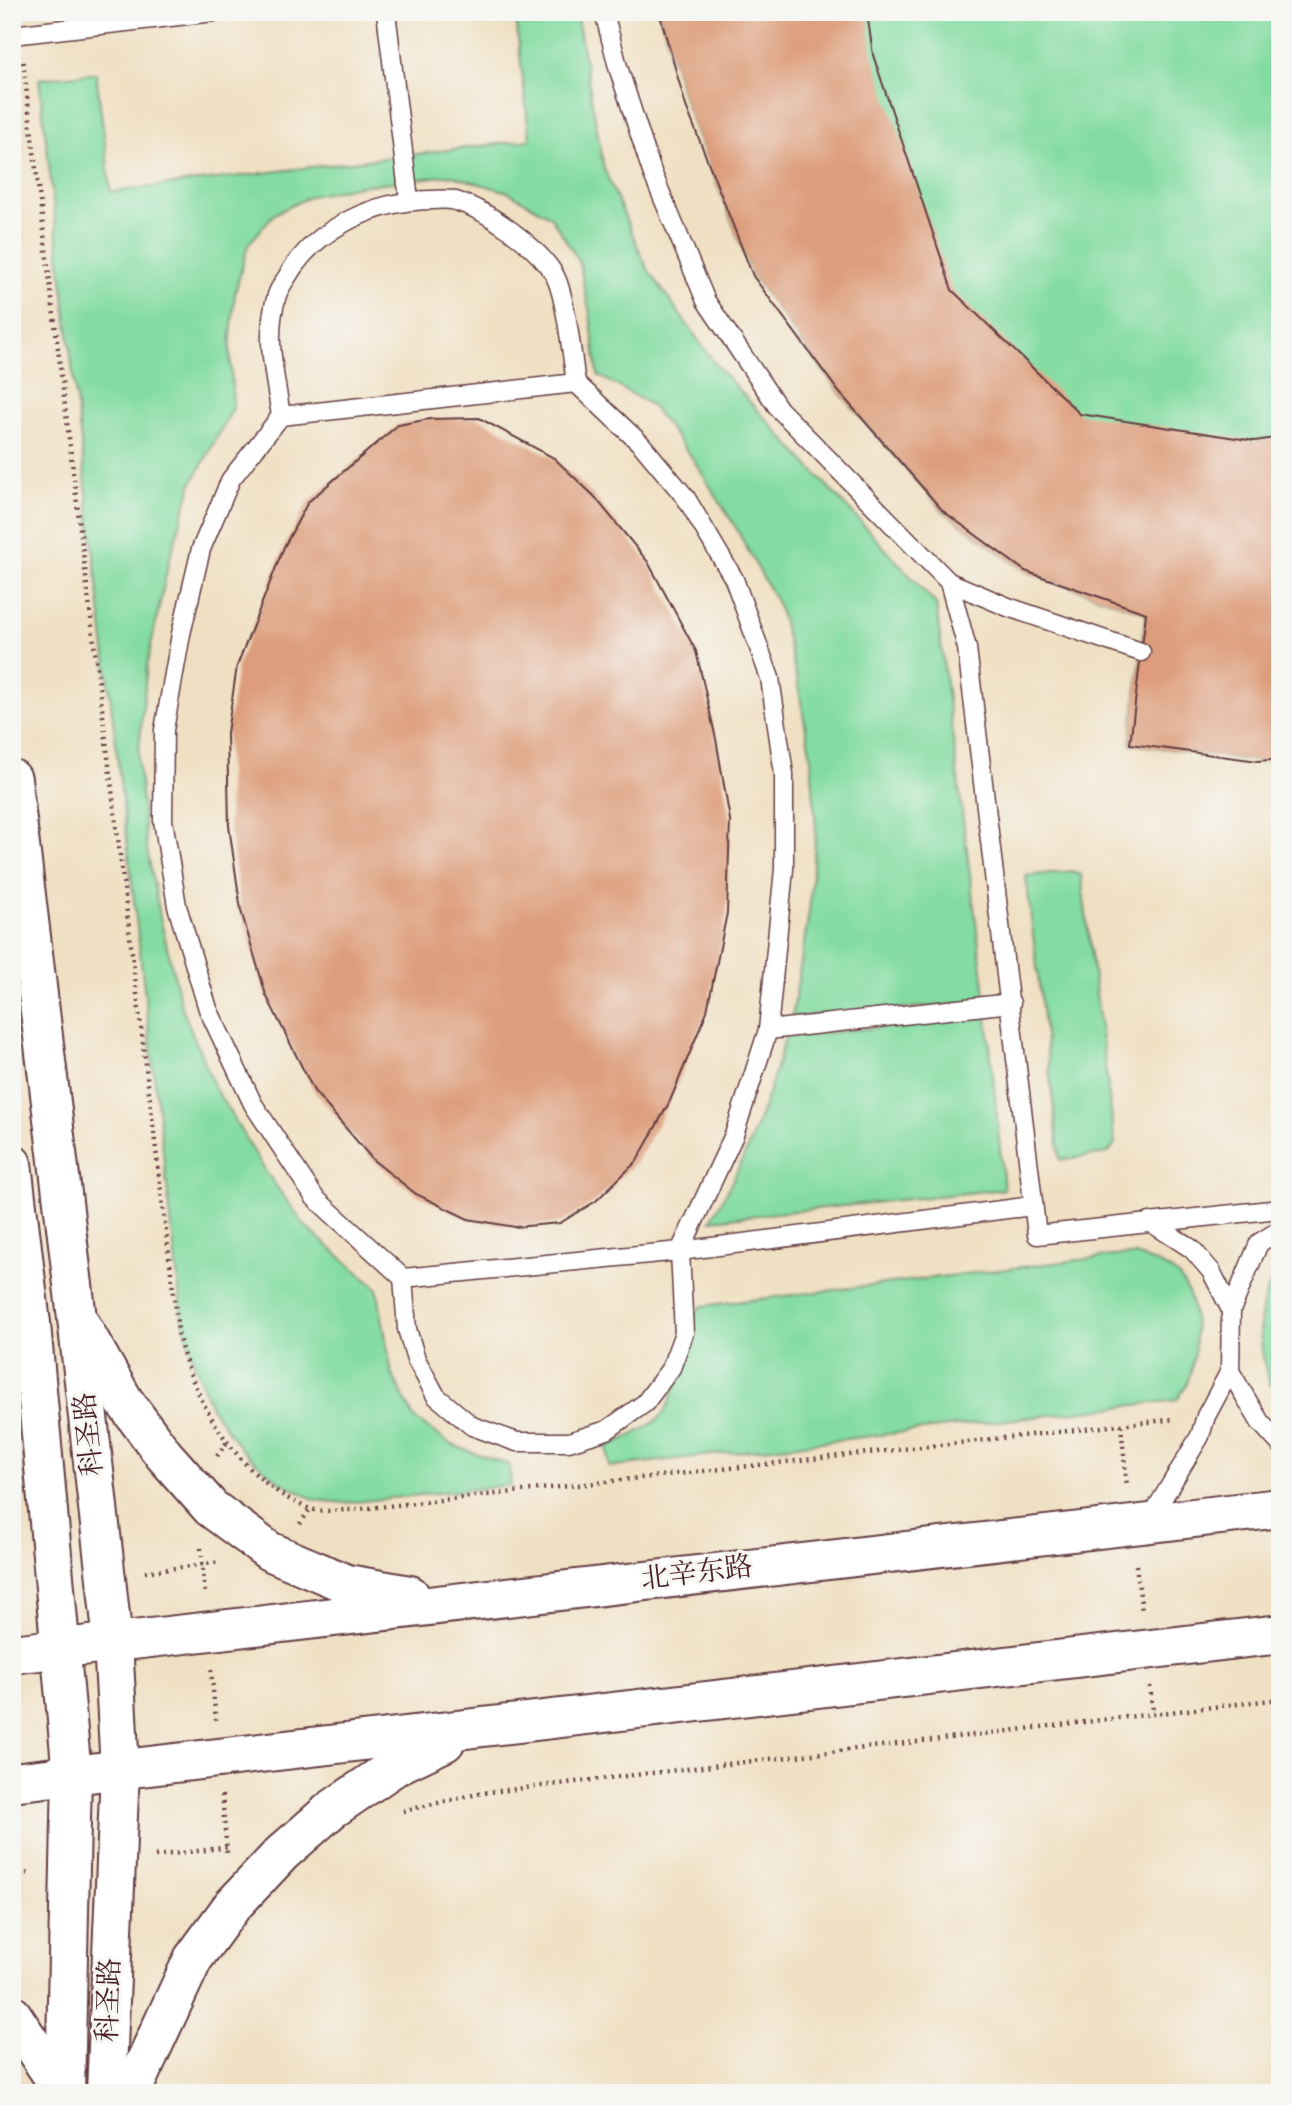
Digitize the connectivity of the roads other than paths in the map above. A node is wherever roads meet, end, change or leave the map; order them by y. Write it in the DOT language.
graph roads {
  1 [pos="214,12"];
  2 [pos="386,12"];
  3 [pos="604,12"];
  4 [pos="16,34"];
  5 [pos="409,200"];
  6 [pos="576,383"];
  7 [pos="281,416"];
  8 [pos="949,582"];
  9 [pos="1142,652"];
  10 [pos="12,779"];
  11 [pos="1011,1003"];
  12 [pos="768,1030"];
  13 [pos="12,1164"];
  14 [pos="1032,1206"];
  15 [pos="1280,1209"];
  16 [pos="1150,1222"];
  17 [pos="1280,1230"];
  18 [pos="680,1251"];
  19 [pos="403,1278"];
  20 [pos="1231,1310"];
  21 [pos="77,1318"];
  22 [pos="31,1324"];
  23 [pos="1230,1371"];
  24 [pos="12,1375"];
  25 [pos="1280,1444"];
  26 [pos="1280,1508"];
  27 [pos="1140,1523"];
  28 [pos="450,1602"];
  29 [pos="1280,1634"];
  30 [pos="113,1642"];
  31 [pos="62,1648"];
  32 [pos="12,1654"];
  33 [pos="470,1729"];
  34 [pos="120,1770"];
  35 [pos="72,1775"];
  36 [pos="12,1782"];
  37 [pos="12,2015"];
  38 [pos="64,2093"];
  39 [pos="106,2093"];
  40 [pos="131,2093"];
  1 -- 4 [label="lane"];
  2 -- 5 [label="lane"];
  3 -- 8 [label="lane"];
  5 -- 6 [label="lane"];
  5 -- 7 [label="lane"];
  6 -- 7 [label="lane"];
  6 -- 12 [label="lane"];
  7 -- 19 [label="lane"];
  8 -- 9 [label="lane"];
  8 -- 11 [label="lane"];
  10 -- 21 [label="main road, 科圣路"];
  11 -- 12 [label="lane"];
  11 -- 14 [label="lane"];
  12 -- 18 [label="lane"];
  13 -- 22 [label="main road, 科圣路"];
  14 -- 16 [label="lane"];
  14 -- 18 [label="lane"];
  15 -- 16 [label="lane"];
  16 -- 20 [label="lane"];
  17 -- 20 [label="lane"];
  18 -- 19 [label="lane"];
  18 -- 19 [label="lane"];
  20 -- 23 [label="lane"];
  21 -- 28 [label="main road"];
  21 -- 30 [label="main road, 科圣路"];
  22 -- 24 [label="main road"];
  22 -- 31 [label="main road, 科圣路"];
  23 -- 25 [label="lane"];
  23 -- 27 [label="lane"];
  26 -- 27 [label="main road, 北辛东路"];
  27 -- 28 [label="main road, 北辛东路"];
  28 -- 30 [label="main road, 北辛东路"];
  29 -- 33 [label="main road"];
  30 -- 31 [label="main road, 北辛东路"];
  30 -- 34 [label="main road, 科圣路"];
  31 -- 32 [label="main road, 北辛东路"];
  31 -- 35 [label="main road, 科圣路"];
  33 -- 34 [label="main road"];
  33 -- 40 [label="main road"];
  34 -- 35 [label="main road"];
  34 -- 39 [label="main road, 科圣路"];
  35 -- 36 [label="main road"];
  35 -- 38 [label="main road, 科圣路"];
  37 -- 38 [label="main road"];
}
